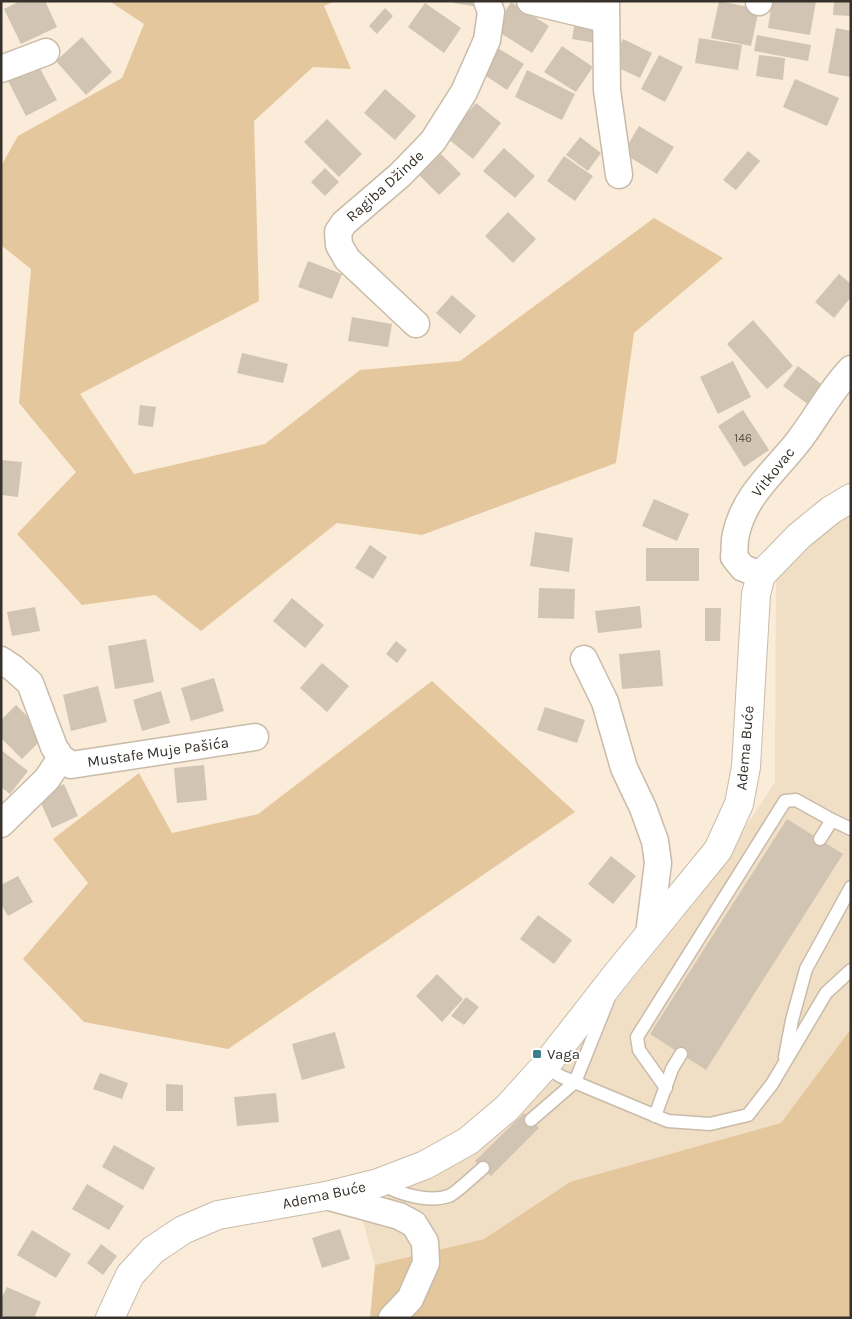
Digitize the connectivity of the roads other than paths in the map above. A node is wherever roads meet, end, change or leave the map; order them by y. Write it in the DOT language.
graph roads {
  1 [pos="487,1"];
  2 [pos="530,1"];
  3 [pos="606,10"];
  4 [pos="46,52"];
  5 [pos="1,69"];
  6 [pos="619,175"];
  7 [pos="416,324"];
  8 [pos="851,370"];
  9 [pos="851,498"];
  10 [pos="760,575"];
  11 [pos="584,658"];
  12 [pos="1,660"];
  13 [pos="256,737"];
  14 [pos="61,758"];
  15 [pos="832,820"];
  16 [pos="1,824"];
  17 [pos="851,829"];
  18 [pos="820,839"];
  19 [pos="851,887"];
  20 [pos="649,934"];
  21 [pos="851,970"];
  22 [pos="617,974"];
  23 [pos="681,1054"];
  24 [pos="784,1064"];
  25 [pos="546,1066"];
  26 [pos="575,1082"];
  27 [pos="666,1088"];
  28 [pos="655,1116"];
  29 [pos="531,1120"];
  30 [pos="482,1168"];
  31 [pos="378,1183"];
  32 [pos="326,1196"];
  33 [pos="108,1314"];
  34 [pos="392,1318"];
  1 -- 7 [label="street, Ragiba Džinde"];
  2 -- 3 [label="street"];
  3 -- 6 [label="street"];
  4 -- 5 [label="street"];
  8 -- 10 [label="street, Vitkovac"];
  9 -- 10 [label="street"];
  10 -- 20 [label="street, Adema Buće"];
  11 -- 20 [label="street"];
  12 -- 14 [label="street"];
  13 -- 14 [label="street, Mustafe Muje Pašića"];
  14 -- 16 [label="street"];
  15 -- 17 [label="lane"];
  15 -- 18 [label="lane"];
  15 -- 27 [label="lane"];
  19 -- 24 [label="lane"];
  20 -- 22 [label="street, Adema Buće"];
  21 -- 24 [label="lane"];
  22 -- 25 [label="street, Adema Buće"];
  22 -- 26 [label="lane"];
  23 -- 27 [label="lane"];
  24 -- 28 [label="lane"];
  25 -- 26 [label="lane"];
  25 -- 31 [label="street, Adema Buće"];
  26 -- 28 [label="lane"];
  26 -- 29 [label="lane"];
  27 -- 28 [label="lane"];
  30 -- 31 [label="lane"];
  31 -- 32 [label="street, Adema Buće"];
  32 -- 33 [label="street, Adema Buće"];
  32 -- 34 [label="street"];
}
